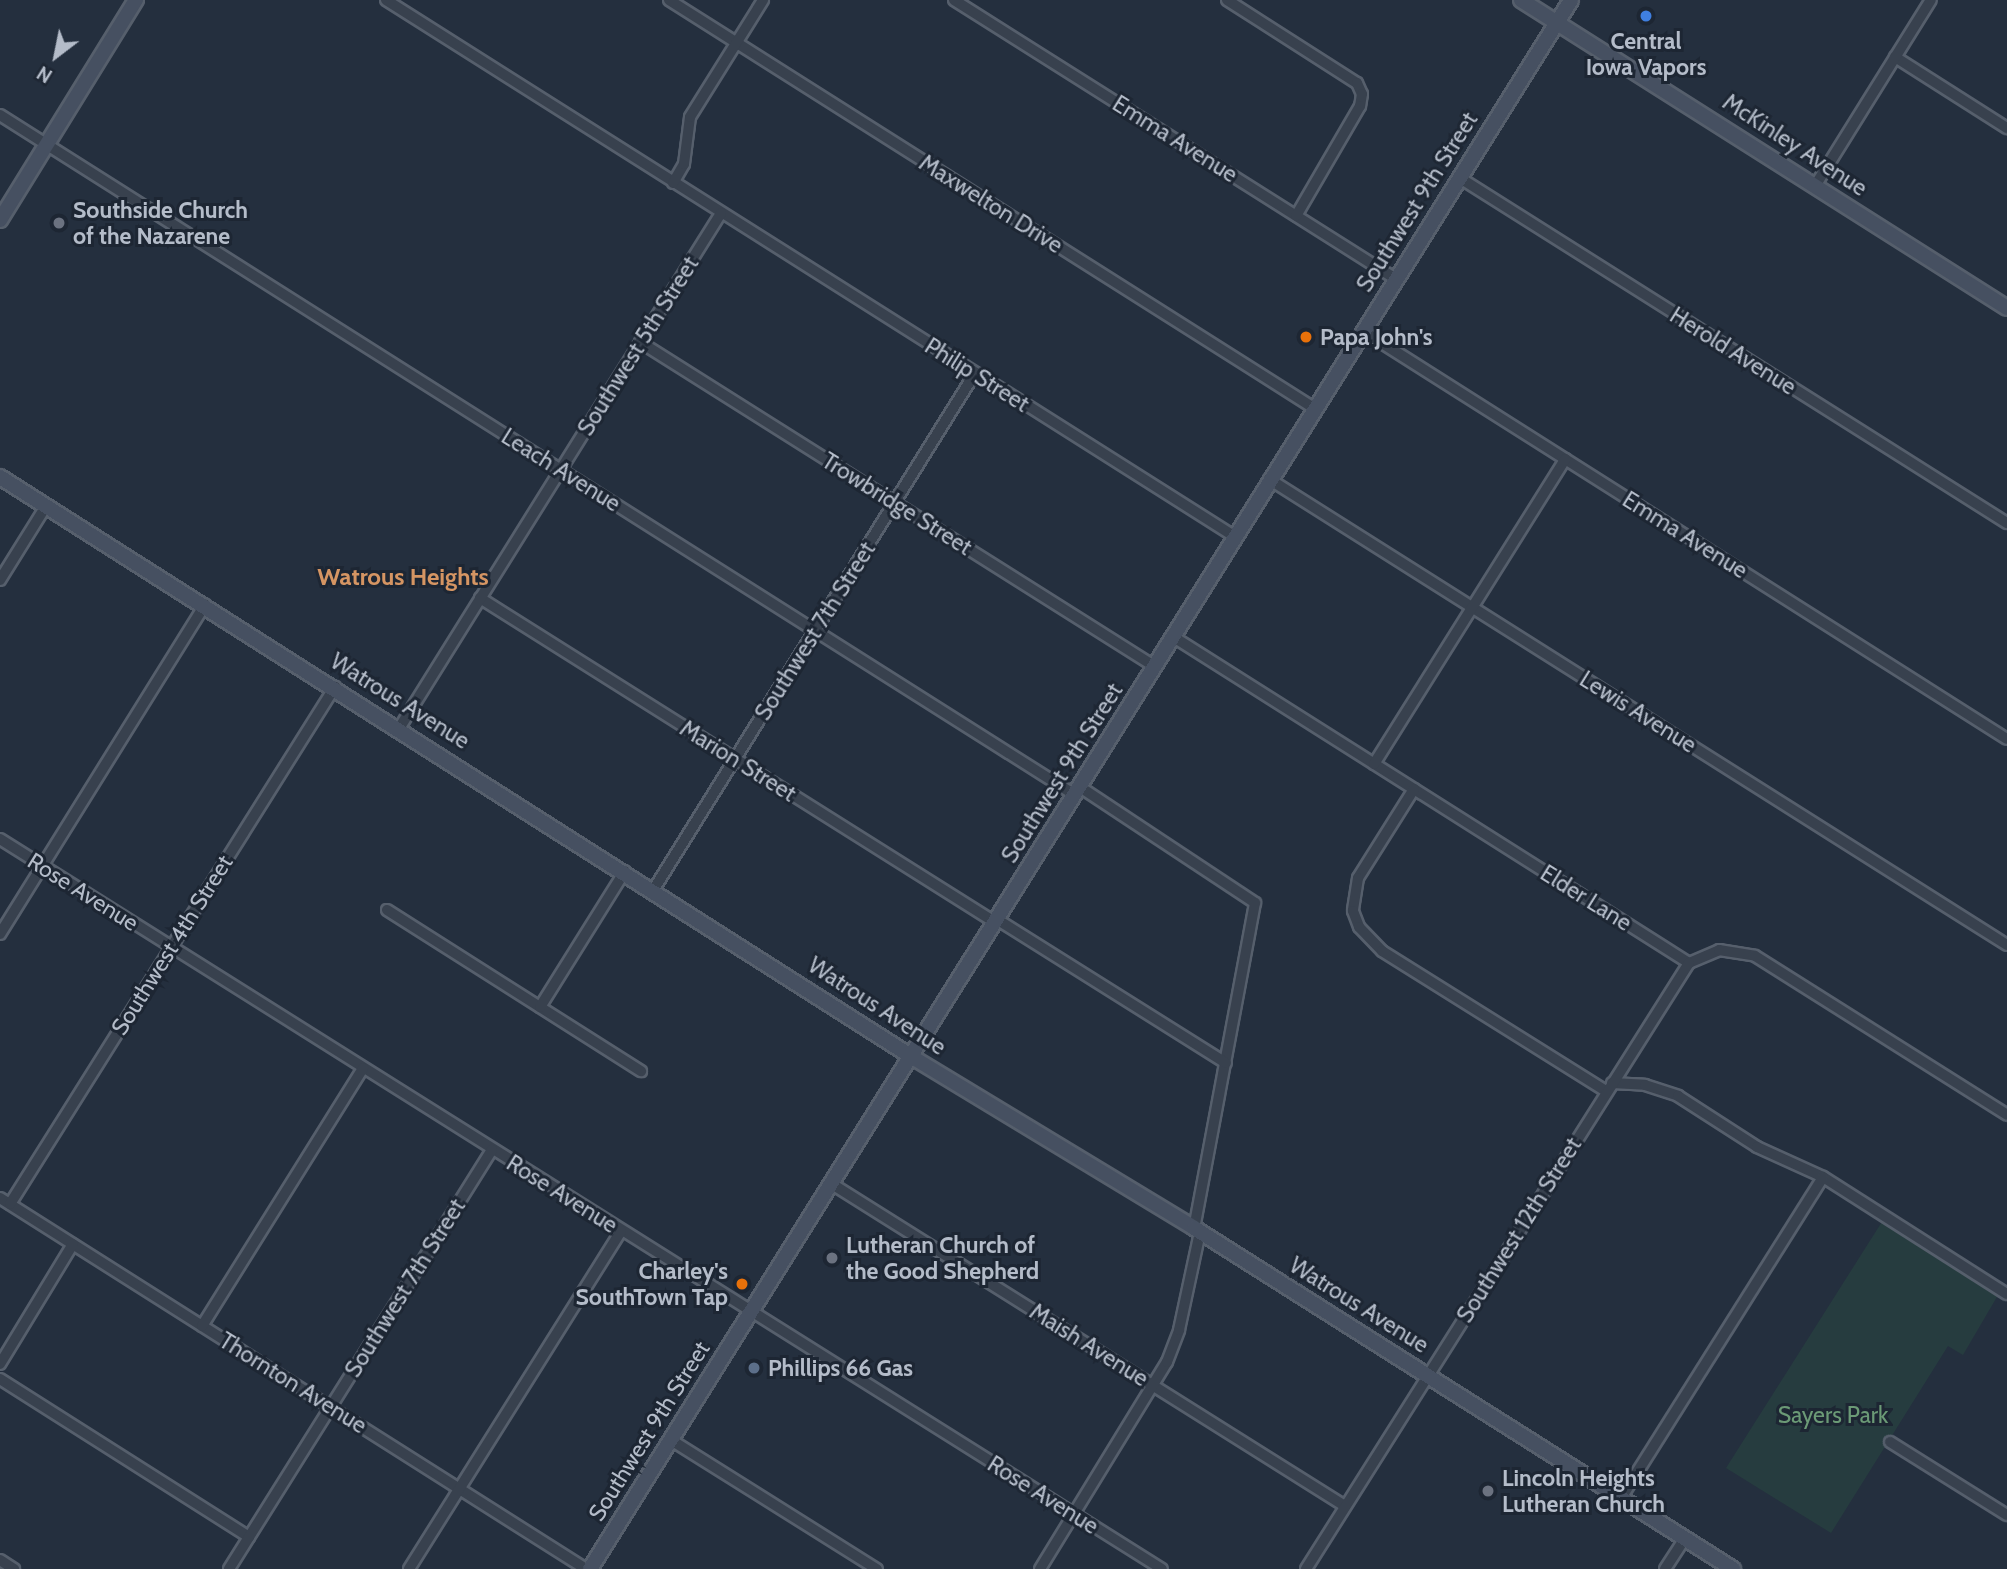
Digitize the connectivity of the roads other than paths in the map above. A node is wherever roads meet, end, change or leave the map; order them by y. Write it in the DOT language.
graph roads {
  1 [pos="136,0"];
  2 [pos="386,0"];
  3 [pos="668,0"];
  4 [pos="763,0"];
  5 [pos="954,0"];
  6 [pos="1227,0"];
  7 [pos="1521,0"];
  8 [pos="1571,0"];
  9 [pos="1931,0"];
  10 [pos="1557,23"];
  11 [pos="736,43"];
  12 [pos="1895,57"];
  13 [pos="0,115"];
  14 [pos="2007,128"];
  15 [pos="46,145"];
  16 [pos="1460,178"];
  17 [pos="674,183"];
  18 [pos="1815,186"];
  19 [pos="721,213"];
  20 [pos="1296,216"];
  21 [pos="0,220"];
  22 [pos="1396,279"];
  23 [pos="2007,308"];
  24 [pos="1363,331"];
  25 [pos="640,342"];
  26 [pos="975,373"];
  27 [pos="1314,408"];
  28 [pos="1564,459"];
  29 [pos="561,470"];
  30 [pos="0,477"];
  31 [pos="1269,479"];
  32 [pos="895,502"];
  33 [pos="46,506"];
  34 [pos="2007,523"];
  35 [pos="1234,536"];
  36 [pos="0,580"];
  37 [pos="480,598"];
  38 [pos="205,605"];
  39 [pos="1472,607"];
  40 [pos="815,631"];
  41 [pos="1172,636"];
  42 [pos="1154,666"];
  43 [pos="335,687"];
  44 [pos="400,727"];
  45 [pos="2007,739"];
  46 [pos="735,759"];
  47 [pos="1374,764"];
  48 [pos="1414,789"];
  49 [pos="1077,791"];
  50 [pos="0,839"];
  51 [pos="43,866"];
  52 [pos="625,870"];
  53 [pos="654,889"];
  54 [pos="387,910"];
  55 [pos="997,922"];
  56 [pos="0,934"];
  57 [pos="2007,945"];
  58 [pos="171,947"];
  59 [pos="1689,963"];
  60 [pos="540,1007"];
  61 [pos="912,1057"];
  62 [pos="1226,1063"];
  63 [pos="363,1068"];
  64 [pos="641,1071"];
  65 [pos="1609,1087"];
  66 [pos="2007,1115"];
  67 [pos="492,1150"];
  68 [pos="1822,1177"];
  69 [pos="832,1184"];
  70 [pos="0,1198"];
  71 [pos="10,1204"];
  72 [pos="1197,1230"];
  73 [pos="621,1231"];
  74 [pos="73,1244"];
  75 [pos="2007,1294"];
  76 [pos="751,1313"];
  77 [pos="202,1326"];
  78 [pos="0,1364"];
  79 [pos="1428,1376"];
  80 [pos="0,1380"];
  81 [pos="1154,1387"];
  82 [pos="331,1408"];
  83 [pos="671,1440"];
  84 [pos="1890,1441"];
  85 [pos="459,1489"];
  86 [pos="1621,1497"];
  87 [pos="1345,1506"];
  88 [pos="1074,1514"];
  89 [pos="2007,1515"];
  90 [pos="248,1538"];
  91 [pos="1685,1538"];
  92 [pos="0,1560"];
  93 [pos="14,1569"];
  94 [pos="229,1569"];
  95 [pos="409,1569"];
  96 [pos="588,1569"];
  97 [pos="877,1569"];
  98 [pos="1040,1569"];
  99 [pos="1162,1569"];
  100 [pos="1306,1569"];
  101 [pos="1665,1569"];
  102 [pos="1733,1569"];
  1 -- 15 [label="main road"];
  2 -- 17 [label="street"];
  3 -- 11 [label="street, Maxwelton Drive"];
  4 -- 11 [label="street"];
  5 -- 20 [label="street, Emma Avenue"];
  6 -- 20 [label="street"];
  7 -- 10 [label="main road, McKinley Avenue"];
  8 -- 10 [label="main road, Southwest 9th Street"];
  9 -- 12 [label="street"];
  10 -- 16 [label="main road, Southwest 9th Street"];
  10 -- 18 [label="main road, McKinley Avenue"];
  11 -- 17 [label="street"];
  11 -- 27 [label="street, Maxwelton Drive"];
  12 -- 14 [label="street"];
  12 -- 18 [label="street"];
  13 -- 15 [label="street, Leach Avenue"];
  15 -- 21 [label="main road"];
  15 -- 29 [label="street, Leach Avenue"];
  16 -- 22 [label="main road, Southwest 9th Street"];
  16 -- 34 [label="street, Herold Avenue"];
  17 -- 19 [label="street, Philip Street"];
  18 -- 23 [label="main road, McKinley Avenue"];
  19 -- 25 [label="street, Southwest 5th Street"];
  19 -- 26 [label="street, Philip Street"];
  20 -- 22 [label="street, Emma Avenue"];
  22 -- 24 [label="main road, Southwest 9th Street"];
  24 -- 27 [label="main road, Southwest 9th Street"];
  24 -- 28 [label="street, Emma Avenue"];
  25 -- 29 [label="street, Southwest 5th Street"];
  25 -- 32 [label="street, Trowbridge Street"];
  26 -- 32 [label="street, Southwest 7th Street"];
  26 -- 35 [label="street, Philip Street"];
  27 -- 31 [label="main road, Southwest 9th Street"];
  28 -- 39 [label="street"];
  28 -- 45 [label="street, Emma Avenue"];
  29 -- 37 [label="street, Southwest 5th Street"];
  29 -- 40 [label="street, Leach Avenue"];
  30 -- 33 [label="main road, Watrous Avenue"];
  31 -- 35 [label="main road, Southwest 9th Street"];
  31 -- 39 [label="street, Lewis Avenue"];
  32 -- 40 [label="street, Southwest 7th Street"];
  32 -- 42 [label="street, Trowbridge Street"];
  33 -- 36 [label="street"];
  33 -- 38 [label="main road, Watrous Avenue"];
  35 -- 41 [label="main road, Southwest 9th Street"];
  37 -- 44 [label="street, Southwest 5th Street"];
  37 -- 46 [label="street, Marion Street"];
  38 -- 43 [label="main road, Watrous Avenue"];
  38 -- 51 [label="street"];
  39 -- 47 [label="street"];
  39 -- 57 [label="street, Lewis Avenue"];
  40 -- 46 [label="street, Southwest 7th Street"];
  40 -- 49 [label="street, Leach Avenue"];
  41 -- 42 [label="main road, Southwest 9th Street"];
  41 -- 47 [label="street, Elder Lane"];
  42 -- 49 [label="main road, Southwest 9th Street"];
  43 -- 44 [label="main road, Watrous Avenue"];
  43 -- 58 [label="street, Southwest 4th Street"];
  44 -- 52 [label="main road, Watrous Avenue"];
  46 -- 53 [label="street, Southwest 7th Street"];
  46 -- 55 [label="street, Marion Street"];
  47 -- 48 [label="street, Elder Lane"];
  48 -- 59 [label="street, Elder Lane"];
  48 -- 65 [label="street"];
  49 -- 55 [label="main road, Southwest 9th Street"];
  49 -- 62 [label="street, Leach Avenue"];
  50 -- 51 [label="street, Rose Avenue"];
  51 -- 56 [label="street"];
  51 -- 58 [label="street, Rose Avenue"];
  52 -- 53 [label="main road, Watrous Avenue"];
  52 -- 60 [label="street"];
  53 -- 61 [label="main road, Watrous Avenue"];
  54 -- 60 [label="street"];
  55 -- 61 [label="main road, Southwest 9th Street"];
  55 -- 62 [label="street, Marion Street"];
  58 -- 63 [label="street, Rose Avenue"];
  58 -- 71 [label="street, Southwest 4th Street"];
  59 -- 65 [label="street, Southwest 12th Street"];
  59 -- 66 [label="street"];
  60 -- 64 [label="street"];
  61 -- 69 [label="main road, Southwest 9th Street"];
  61 -- 72 [label="main road, Watrous Avenue"];
  62 -- 72 [label="street"];
  63 -- 67 [label="street, Rose Avenue"];
  63 -- 77 [label="street"];
  65 -- 68 [label="street"];
  65 -- 79 [label="street, Southwest 12th Street"];
  67 -- 73 [label="street, Rose Avenue"];
  67 -- 82 [label="street, Southwest 7th Street"];
  68 -- 75 [label="street"];
  68 -- 86 [label="street"];
  69 -- 76 [label="main road, Southwest 9th Street"];
  69 -- 81 [label="street, Maish Avenue"];
  70 -- 71 [label="street, Thornton Avenue"];
  71 -- 74 [label="street, Thornton Avenue"];
  72 -- 79 [label="main road, Watrous Avenue"];
  72 -- 81 [label="street"];
  73 -- 76 [label="street, Rose Avenue"];
  73 -- 85 [label="street"];
  74 -- 77 [label="street, Thornton Avenue"];
  74 -- 78 [label="street"];
  76 -- 83 [label="main road, Southwest 9th Street"];
  76 -- 88 [label="street, Rose Avenue"];
  77 -- 82 [label="street, Thornton Avenue"];
  79 -- 86 [label="main road, Watrous Avenue"];
  79 -- 87 [label="street, Southwest 12th Street"];
  80 -- 90 [label="street"];
  81 -- 87 [label="street, Maish Avenue"];
  81 -- 88 [label="street"];
  82 -- 85 [label="street, Thornton Avenue"];
  82 -- 90 [label="street, Southwest 7th Street"];
  83 -- 96 [label="main road, Southwest 9th Street"];
  83 -- 97 [label="street"];
  84 -- 89 [label="street"];
  85 -- 95 [label="street"];
  85 -- 96 [label="street, Thornton Avenue"];
  86 -- 91 [label="main road, Watrous Avenue"];
  87 -- 100 [label="street, Southwest 12th Street"];
  88 -- 98 [label="street"];
  88 -- 99 [label="street, Rose Avenue"];
  90 -- 94 [label="street, Southwest 7th Street"];
  91 -- 101 [label="street"];
  91 -- 102 [label="main road, Watrous Avenue"];
  92 -- 93 [label="street"];
}
